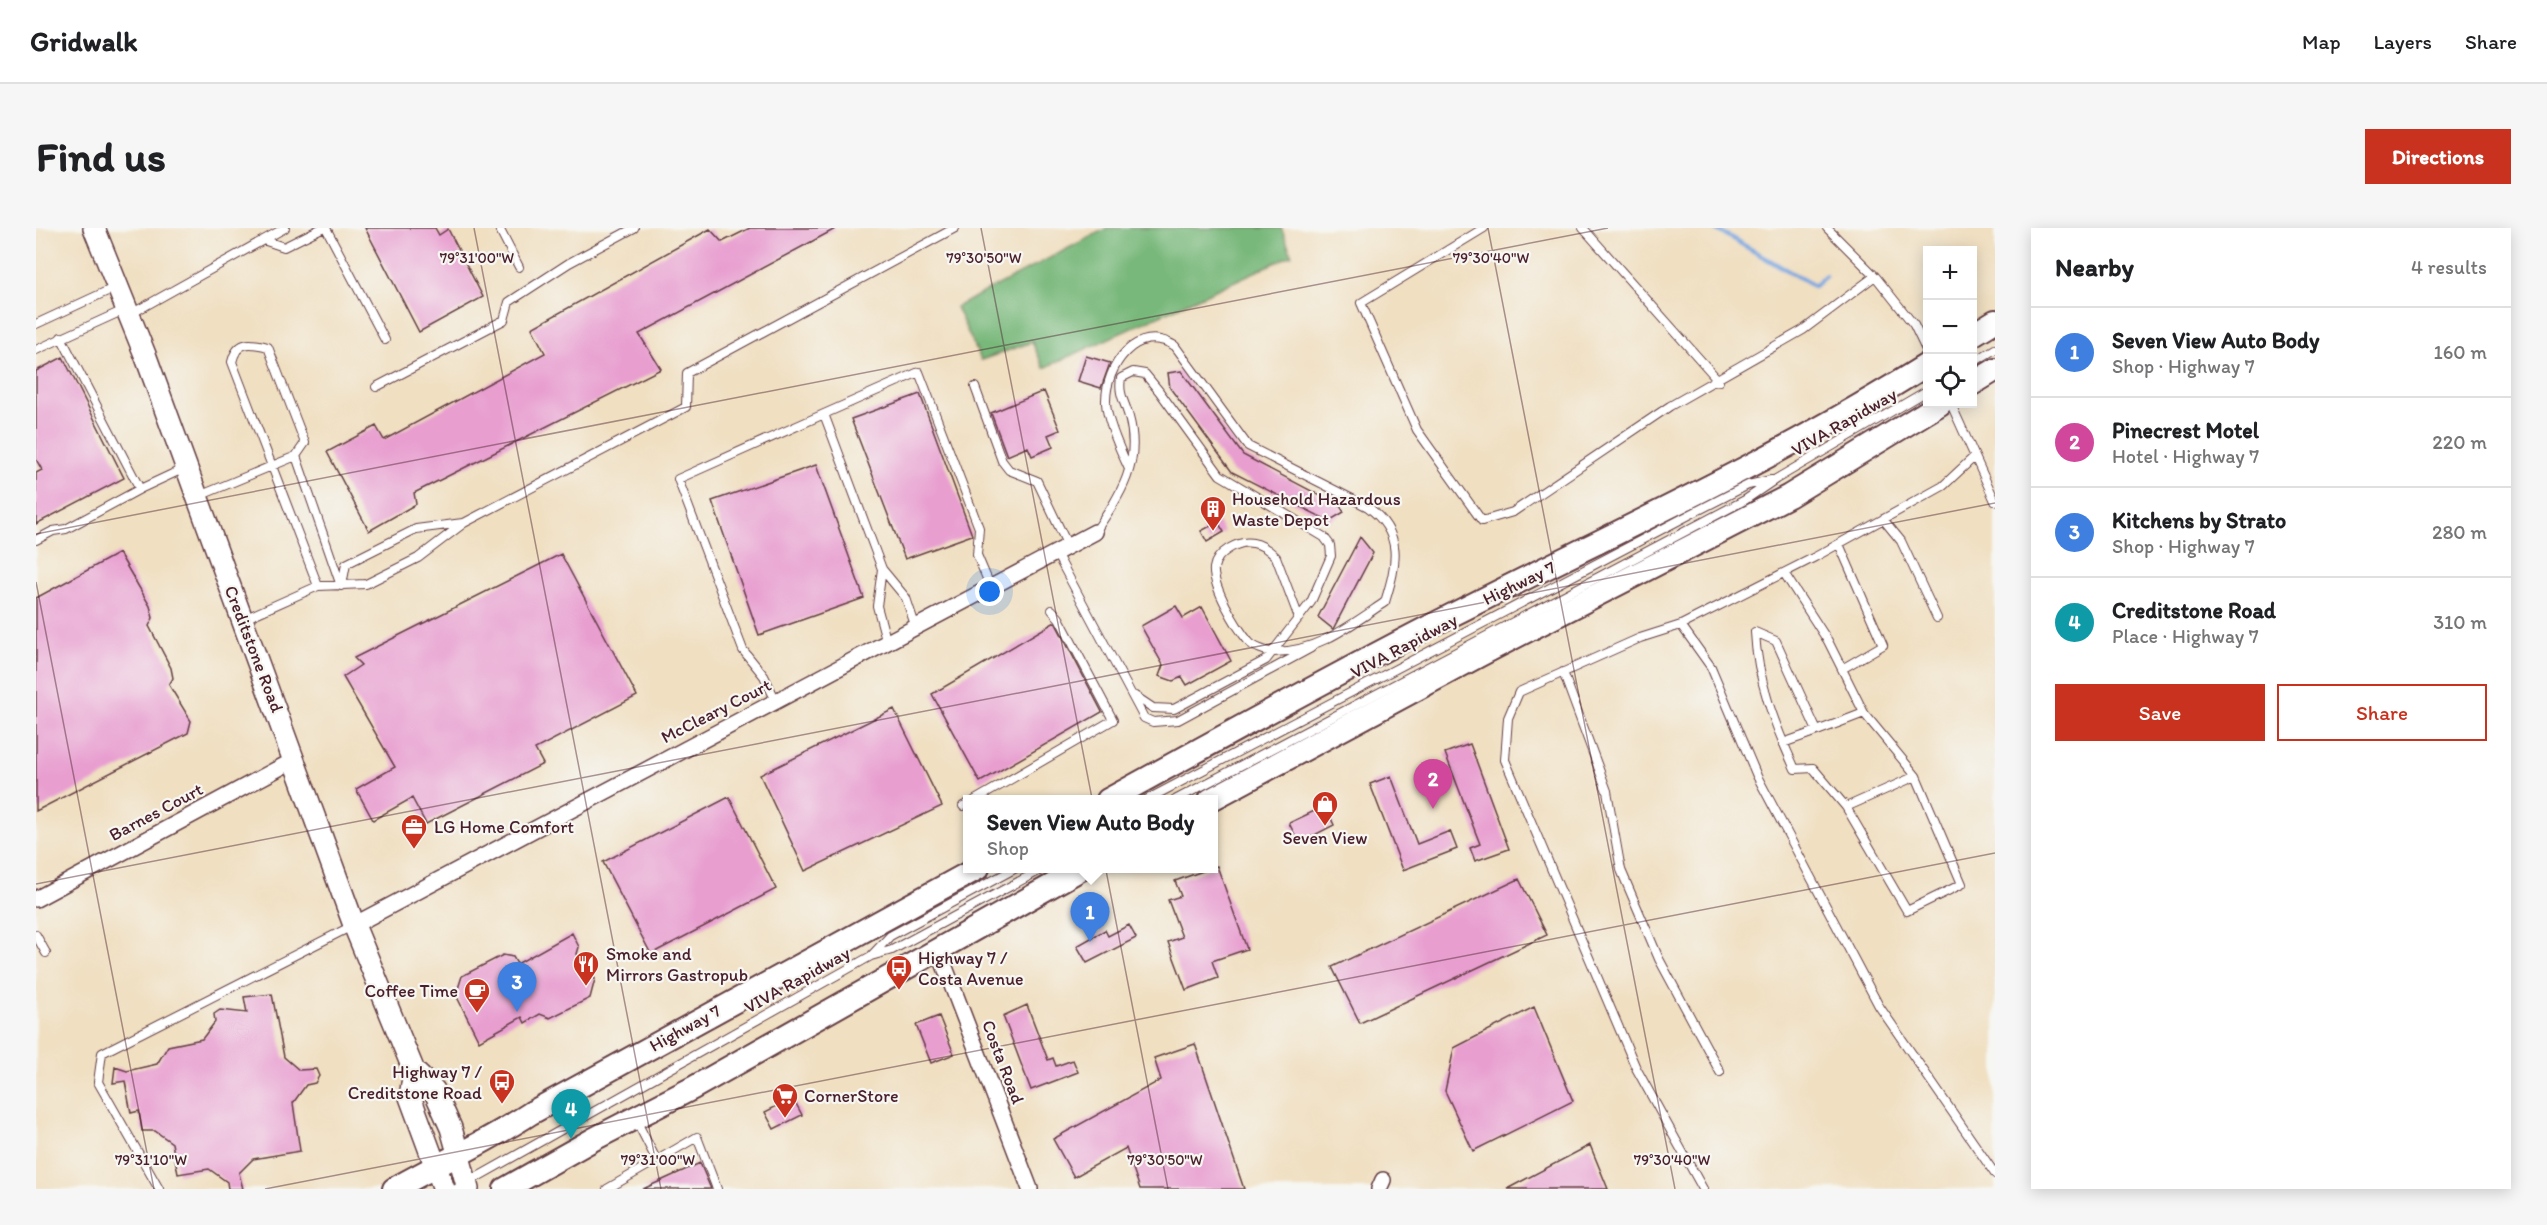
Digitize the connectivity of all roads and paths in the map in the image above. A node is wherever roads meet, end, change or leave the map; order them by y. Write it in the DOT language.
graph roads {
  1 [pos="94,228"];
  2 [pos="285,228"];
  3 [pos="324,228"];
  4 [pos="499,228"];
  5 [pos="634,228"];
  6 [pos="956,228"];
  7 [pos="1484,228"];
  8 [pos="1583,228"];
  9 [pos="1827,228"];
  10 [pos="263,240"];
  11 [pos="519,267"];
  12 [pos="1875,276"];
  13 [pos="116,287"];
  14 [pos="127,312"];
  15 [pos="1995,321"];
  16 [pos="36,324"];
  17 [pos="1977,332"];
  18 [pos="61,338"];
  19 [pos="385,340"];
  20 [pos="1995,349"];
  21 [pos="36,350"];
  22 [pos="1923,354"];
  23 [pos="1977,360"];
  24 [pos="1995,370"];
  25 [pos="1719,381"];
  26 [pos="1977,381"];
  27 [pos="375,387"];
  28 [pos="975,387"];
  29 [pos="1923,388"];
  30 [pos="1923,390"];
  31 [pos="1923,392"];
  32 [pos="1946,408"];
  33 [pos="824,414"];
  34 [pos="296,456"];
  35 [pos="1974,457"];
  36 [pos="273,466"];
  37 [pos="186,467"];
  38 [pos="1129,469"];
  39 [pos="1776,479"];
  40 [pos="140,489"];
  41 [pos="197,496"];
  42 [pos="1995,501"];
  43 [pos="1883,519"];
  44 [pos="464,523"];
  45 [pos="1095,532"];
  46 [pos="36,540"];
  47 [pos="1839,544"];
  48 [pos="1062,550"];
  49 [pos="882,569"];
  50 [pos="1784,573"];
  51 [pos="318,586"];
  52 [pos="341,586"];
  53 [pos="991,588"];
  54 [pos="1052,610"];
  55 [pos="1299,618"];
  56 [pos="1937,618"];
  57 [pos="243,620"];
  58 [pos="1681,625"];
  59 [pos="916,628"];
  60 [pos="887,643"];
  61 [pos="1316,645"];
  62 [pos="1272,653"];
  63 [pos="1842,669"];
  64 [pos="1563,672"];
  65 [pos="1135,696"];
  66 [pos="776,701"];
  67 [pos="1864,713"];
  68 [pos="1817,731"];
  69 [pos="1783,743"];
  70 [pos="296,759"];
  71 [pos="1916,776"];
  72 [pos="984,795"];
  73 [pos="1117,795"];
  74 [pos="1156,795"];
  75 [pos="1184,795"];
  76 [pos="1218,796"];
  77 [pos="1846,807"];
  78 [pos="969,873"];
  79 [pos="1007,873"];
  80 [pos="1035,873"];
  81 [pos="1074,873"];
  82 [pos="36,899"];
  83 [pos="354,925"];
  84 [pos="36,935"];
  85 [pos="938,949"];
  86 [pos="46,953"];
  87 [pos="871,956"];
  88 [pos="414,1071"];
  89 [pos="1720,1072"];
  90 [pos="635,1118"];
  91 [pos="459,1152"];
  92 [pos="657,1161"];
  93 [pos="435,1166"];
  94 [pos="1995,1174"];
  95 [pos="464,1187"];
  96 [pos="159,1189"];
  97 [pos="394,1189"];
  98 [pos="444,1189"];
  99 [pos="505,1189"];
  100 [pos="607,1189"];
  101 [pos="717,1189"];
  102 [pos="1030,1189"];
  103 [pos="1703,1189"];
  1 -- 13 [label="street, Creditstone Road"];
  2 -- 10 [label="lane"];
  3 -- 10 [label="lane"];
  3 -- 19 [label="lane"];
  4 -- 11 [label="lane"];
  5 -- 27 [label="lane"];
  6 -- 44 [label="lane"];
  7 -- 25 [label="lane"];
  8 -- 25 [label="lane"];
  9 -- 12 [label="lane"];
  10 -- 14 [label="lane"];
  12 -- 22 [label="lane"];
  12 -- 25 [label="lane"];
  13 -- 14 [label="street, Creditstone Road"];
  13 -- 16 [label="lane"];
  14 -- 18 [label="lane"];
  14 -- 37 [label="street, Creditstone Road"];
  15 -- 17 [label="main road"];
  18 -- 21 [label="lane"];
  18 -- 40 [label="lane"];
  20 -- 23 [label="lane"];
  24 -- 26 [label="main road"];
  28 -- 48 [label="lane"];
  29 -- 73 [label="main road, Highway 7"];
  30 -- 39 [label="lane, VIVA Rapidway"];
  31 -- 76 [label="main road"];
  32 -- 35 [label="lane"];
  33 -- 49 [label="lane"];
  33 -- 53 [label="lane"];
  33 -- 66 [label="lane"];
  34 -- 36 [label="lane"];
  34 -- 36 [label="lane"];
  34 -- 52 [label="lane"];
  35 -- 42 [label="lane"];
  35 -- 43 [label="lane"];
  36 -- 41 [label="lane"];
  36 -- 51 [label="lane"];
  37 -- 40 [label="lane"];
  37 -- 41 [label="street, Creditstone Road"];
  38 -- 45 [label="lane"];
  38 -- 55 [label="lane"];
  38 -- 61 [label="lane"];
  39 -- 74 [label="lane, VIVA Rapidway"];
  39 -- 75 [label="lane, VIVA Rapidway"];
  40 -- 46 [label="lane"];
  41 -- 57 [label="street, Creditstone Road"];
  43 -- 47 [label="lane"];
  43 -- 56 [label="lane"];
  44 -- 52 [label="lane"];
  44 -- 52 [label="lane"];
  45 -- 48 [label="street, McCleary Court"];
  47 -- 50 [label="lane"];
  47 -- 63 [label="lane"];
  48 -- 53 [label="street, McCleary Court"];
  48 -- 65 [label="lane"];
  49 -- 59 [label="lane"];
  49 -- 60 [label="lane"];
  50 -- 58 [label="lane"];
  50 -- 63 [label="lane"];
  51 -- 52 [label="lane"];
  51 -- 57 [label="lane"];
  53 -- 59 [label="street, McCleary Court"];
  54 -- 72 [label="lane"];
  55 -- 62 [label="lane"];
  55 -- 62 [label="lane"];
  57 -- 70 [label="street, Creditstone Road"];
  58 -- 64 [label="lane"];
  58 -- 94 [label="lane"];
  59 -- 60 [label="street, McCleary Court"];
  60 -- 66 [label="street, McCleary Court"];
  61 -- 62 [label="lane"];
  61 -- 65 [label="lane"];
  62 -- 65 [label="lane"];
  63 -- 67 [label="lane"];
  64 -- 89 [label="lane"];
  64 -- 103 [label="lane"];
  66 -- 83 [label="street, McCleary Court"];
  67 -- 68 [label="lane"];
  67 -- 71 [label="lane"];
  68 -- 69 [label="lane"];
  68 -- 69 [label="lane"];
  69 -- 77 [label="lane"];
  70 -- 82 [label="street, Barnes Court"];
  70 -- 83 [label="street, Creditstone Road"];
  71 -- 77 [label="lane"];
  71 -- 77 [label="lane"];
  78 -- 91 [label="main road, Highway 7"];
  79 -- 87 [label="lane, VIVA Rapidway"];
  80 -- 87 [label="lane, VIVA Rapidway"];
  81 -- 85 [label="main road"];
  83 -- 88 [label="street, Creditstone Road"];
  83 -- 96 [label="lane"];
  84 -- 86 [label="lane"];
  85 -- 90 [label="main road"];
  85 -- 102 [label="street, Costa Road"];
  87 -- 95 [label="lane, VIVA Rapidway"];
  88 -- 91 [label="street, Creditstone Road"];
  88 -- 93 [label="street, Creditstone Road"];
  90 -- 92 [label="lane"];
  90 -- 99 [label="main road"];
  91 -- 93 [label="main road, Highway 7"];
  91 -- 95 [label="street, Creditstone Road"];
  92 -- 100 [label="lane"];
  92 -- 101 [label="lane"];
  93 -- 97 [label="main road, Highway 7"];
  93 -- 98 [label="street, Creditstone Road"];
}
